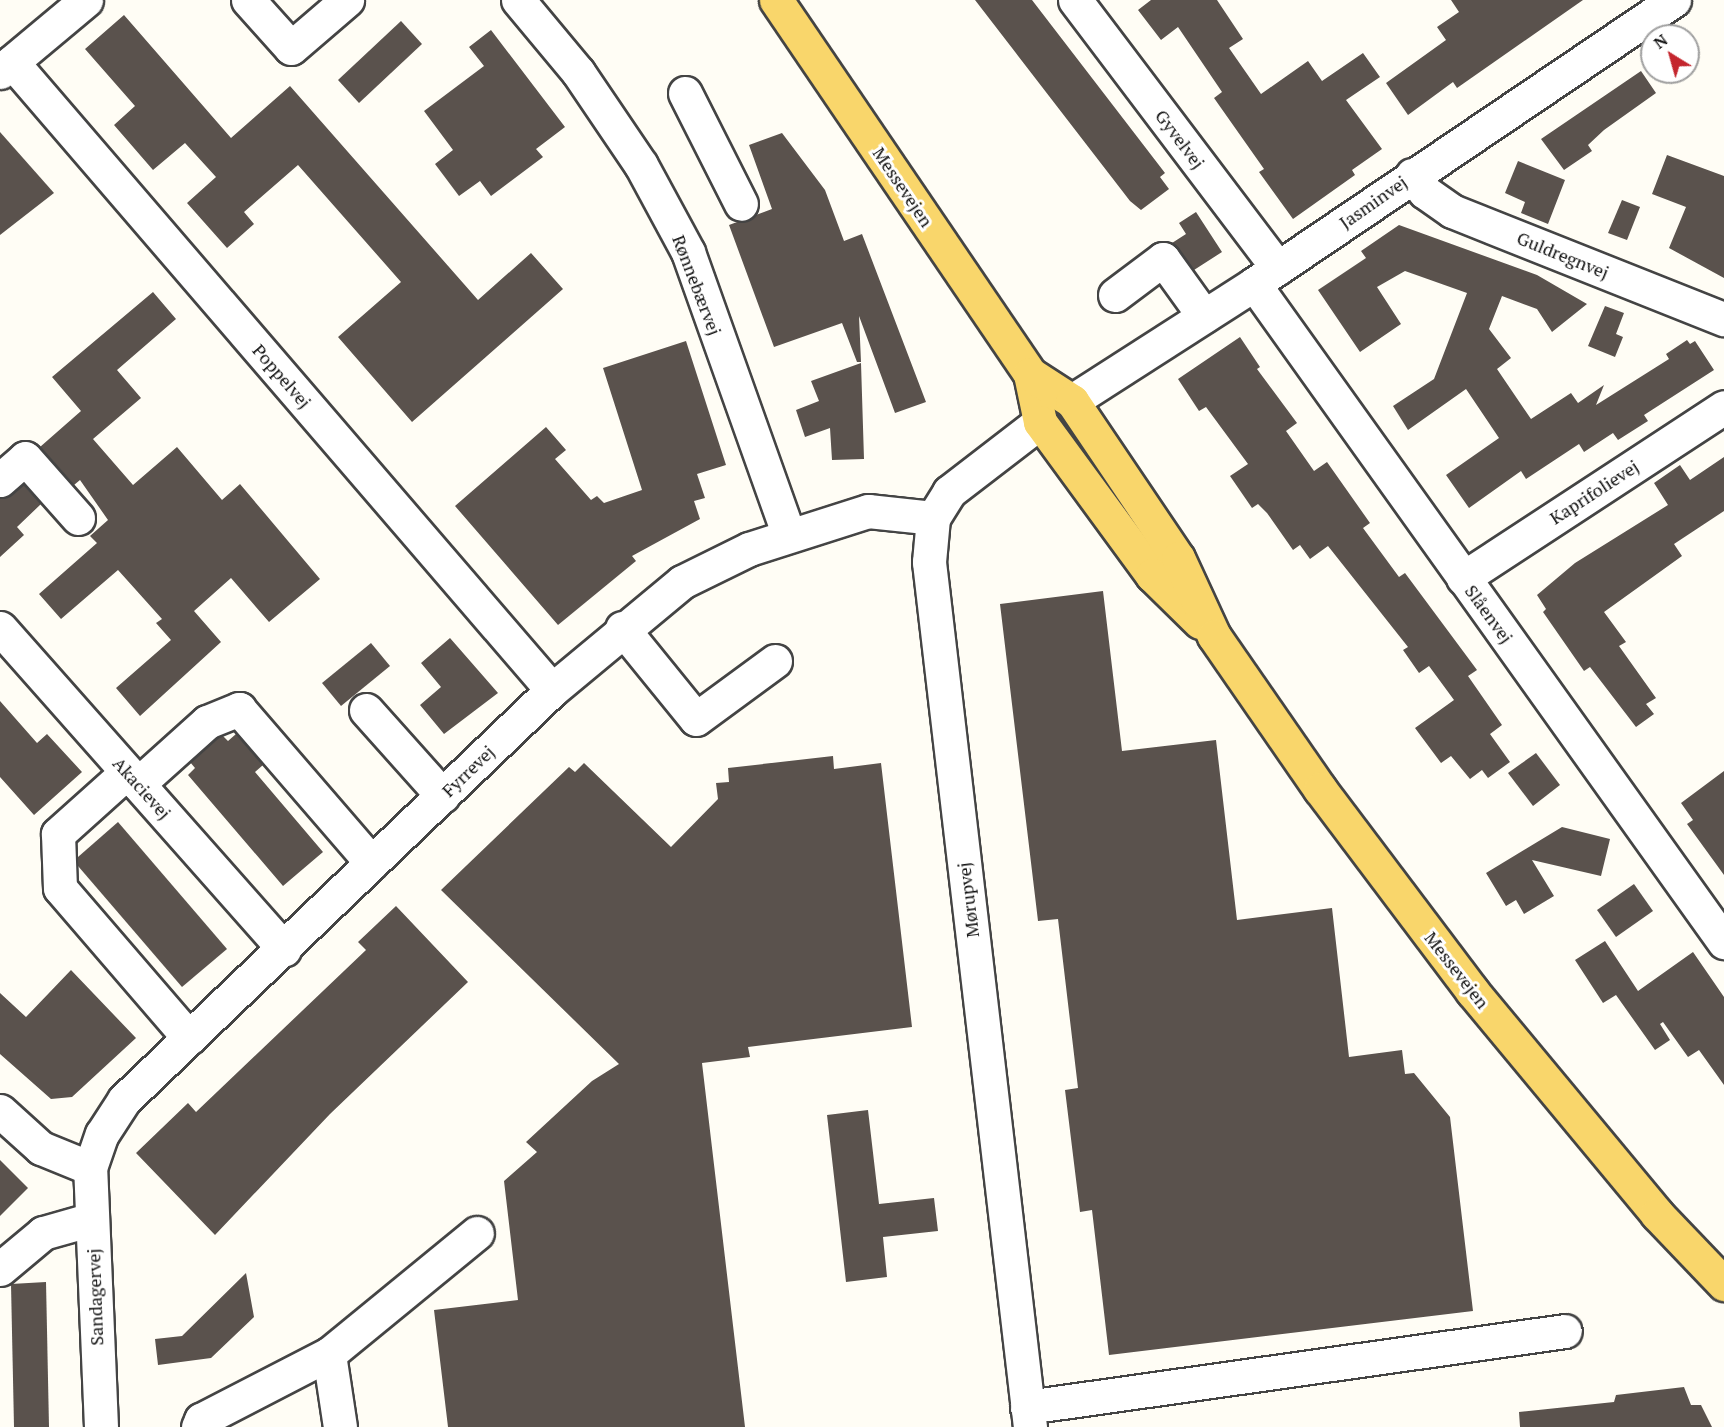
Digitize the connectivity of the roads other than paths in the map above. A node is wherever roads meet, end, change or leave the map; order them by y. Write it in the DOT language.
graph roads {
  1 [pos="86,0"];
  2 [pos="248,0"];
  3 [pos="347,0"];
  4 [pos="518,0"];
  5 [pos="777,0"];
  6 [pos="1674,0"];
  7 [pos="1084,3"];
  8 [pos="4,66"];
  9 [pos="685,93"];
  10 [pos="1412,175"];
  11 [pos="741,204"];
  12 [pos="1266,276"];
  13 [pos="1115,295"];
  14 [pos="1204,316"];
  15 [pos="1724,319"];
  16 [pos="1030,374"];
  17 [pos="1072,401"];
  18 [pos="1724,407"];
  19 [pos="1041,422"];
  20 [pos="0,480"];
  21 [pos="78,518"];
  22 [pos="933,518"];
  23 [pos="789,535"];
  24 [pos="1463,578"];
  25 [pos="0,628"];
  26 [pos="622,628"];
  27 [pos="1214,636"];
  28 [pos="775,661"];
  29 [pos="552,690"];
  30 [pos="366,710"];
  31 [pos="133,778"];
  32 [pos="443,796"];
  33 [pos="372,864"];
  34 [pos="1724,942"];
  35 [pos="284,949"];
  36 [pos="189,1038"];
  37 [pos="0,1111"];
  38 [pos="90,1168"];
  39 [pos="92,1219"];
  40 [pos="477,1233"];
  41 [pos="0,1269"];
  42 [pos="1724,1284"];
  43 [pos="1565,1331"];
  44 [pos="329,1354"];
  45 [pos="1028,1417"];
  46 [pos="101,1427"];
  47 [pos="198,1427"];
  48 [pos="340,1427"];
  1 -- 8 [label="street"];
  2 -- 3 [label="street"];
  4 -- 23 [label="street, Rønnebærvej"];
  5 -- 16 [label="main road, Messevejen"];
  6 -- 10 [label="street, Jasminvej"];
  7 -- 12 [label="street, Gyvelvej"];
  8 -- 29 [label="street, Poppelvej"];
  9 -- 11 [label="street"];
  10 -- 12 [label="street, Jasminvej"];
  10 -- 15 [label="street, Guldregnvej"];
  12 -- 14 [label="street, Jasminvej"];
  12 -- 24 [label="street, Slåenvej"];
  13 -- 14 [label="street"];
  14 -- 17 [label="street, Jasminvej"];
  16 -- 17 [label="main road, Messevejen"];
  16 -- 19 [label="main road, Messevejen"];
  17 -- 19 [label="main road"];
  17 -- 27 [label="main road, Messevejen"];
  18 -- 24 [label="street, Kaprifolievej"];
  19 -- 22 [label="street, Mørupvej"];
  19 -- 27 [label="main road, Messevejen"];
  20 -- 21 [label="street"];
  22 -- 23 [label="street, Fyrrevej"];
  22 -- 45 [label="street, Mørupvej"];
  23 -- 26 [label="street, Fyrrevej"];
  24 -- 34 [label="street, Slåenvej"];
  25 -- 31 [label="street, Akacievej"];
  26 -- 28 [label="street"];
  26 -- 29 [label="street, Fyrrevej"];
  27 -- 42 [label="main road, Messevejen"];
  29 -- 32 [label="street, Fyrrevej"];
  30 -- 32 [label="street"];
  31 -- 33 [label="street"];
  31 -- 35 [label="street, Akacievej"];
  31 -- 36 [label="street"];
  32 -- 33 [label="street, Fyrrevej"];
  33 -- 35 [label="street, Fyrrevej"];
  35 -- 36 [label="street, Fyrrevej"];
  36 -- 38 [label="street, Fyrrevej"];
  37 -- 38 [label="street"];
  38 -- 39 [label="street, Sandagervej"];
  39 -- 41 [label="street"];
  39 -- 46 [label="street, Sandagervej"];
  40 -- 44 [label="street"];
  43 -- 45 [label="street"];
  44 -- 47 [label="street"];
  44 -- 48 [label="street"];
}
